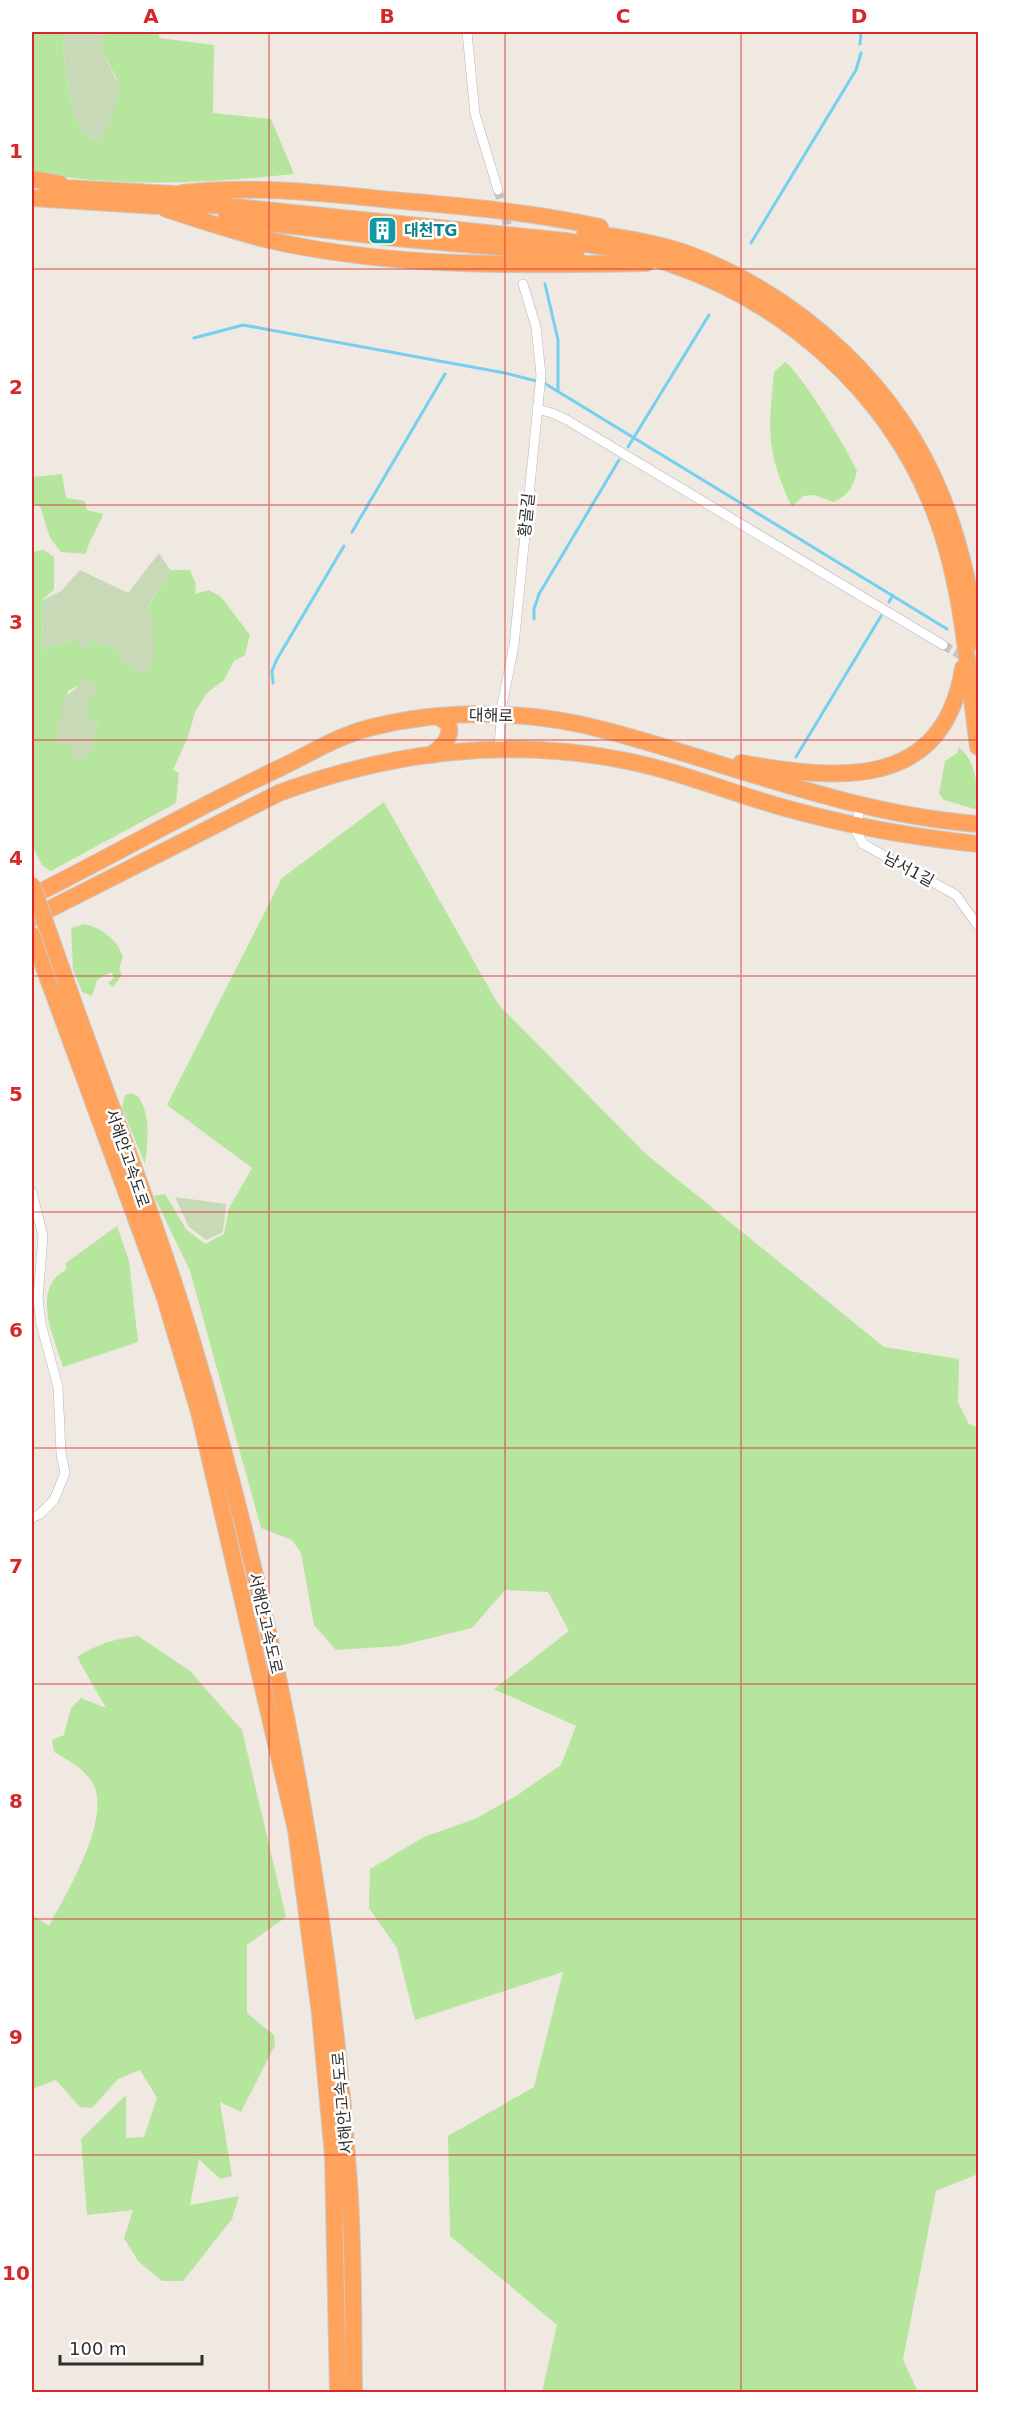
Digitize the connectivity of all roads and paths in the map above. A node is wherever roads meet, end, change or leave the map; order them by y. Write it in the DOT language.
graph roads {
  1 [pos="467,32"];
  2 [pos="32,179"];
  3 [pos="32,186"];
  4 [pos="498,190"];
  5 [pos="74,193"];
  6 [pos="32,198"];
  7 [pos="32,206"];
  8 [pos="157,206"];
  9 [pos="668,255"];
  10 [pos="523,284"];
  11 [pos="537,409"];
  12 [pos="943,645"];
  13 [pos="972,646"];
  14 [pos="501,715"];
  15 [pos="439,717"];
  16 [pos="573,723"];
  17 [pos="978,747"];
  18 [pos="499,748"];
  19 [pos="670,749"];
  20 [pos="574,752"];
  21 [pos="430,755"];
  22 [pos="860,806"];
  23 [pos="978,824"];
  24 [pos="856,826"];
  25 [pos="978,844"];
  26 [pos="32,885"];
  27 [pos="32,896"];
  28 [pos="32,918"];
  29 [pos="978,926"];
  30 [pos="32,935"];
  31 [pos="59,986"];
  32 [pos="32,1192"];
  33 [pos="32,1518"];
  34 [pos="338,2392"];
  35 [pos="354,2392"];
  1 -- 4 [label="street"];
  2 -- 5 [label="highway"];
  3 -- 5 [label="highway"];
  5 -- 6 [label="highway"];
  5 -- 7 [label="highway"];
  5 -- 8 [label="highway"];
  5 -- 9 [label="highway"];
  8 -- 9 [label="highway"];
  8 -- 9 [label="highway"];
  9 -- 13 [label="highway"];
  10 -- 11 [label="street, 황골길"];
  11 -- 12 [label="street"];
  11 -- 14 [label="street, 황골길"];
  13 -- 17 [label="highway"];
  13 -- 19 [label="highway"];
  14 -- 15 [label="highway, 대해로"];
  14 -- 16 [label="highway, 대해로"];
  14 -- 18 [label="street, 황골길"];
  15 -- 21 [label="highway"];
  15 -- 27 [label="highway, 대해로"];
  16 -- 19 [label="highway, 대해로"];
  16 -- 20 [label="highway"];
  18 -- 20 [label="highway, 대해로"];
  18 -- 21 [label="highway, 대해로"];
  19 -- 22 [label="highway, 대해로"];
  20 -- 24 [label="highway, 대해로"];
  21 -- 28 [label="highway, 대해로"];
  22 -- 23 [label="highway, 대해로"];
  22 -- 24 [label="street"];
  24 -- 25 [label="highway, 대해로"];
  24 -- 29 [label="street, 남서1길"];
  26 -- 31 [label="highway, 서해안고속도로, bridge"];
  30 -- 31 [label="highway, 서해안고속도로"];
  31 -- 34 [label="highway, 서해안고속도로"];
  31 -- 35 [label="highway, 서해안고속도로"];
  32 -- 33 [label="street"];
}
